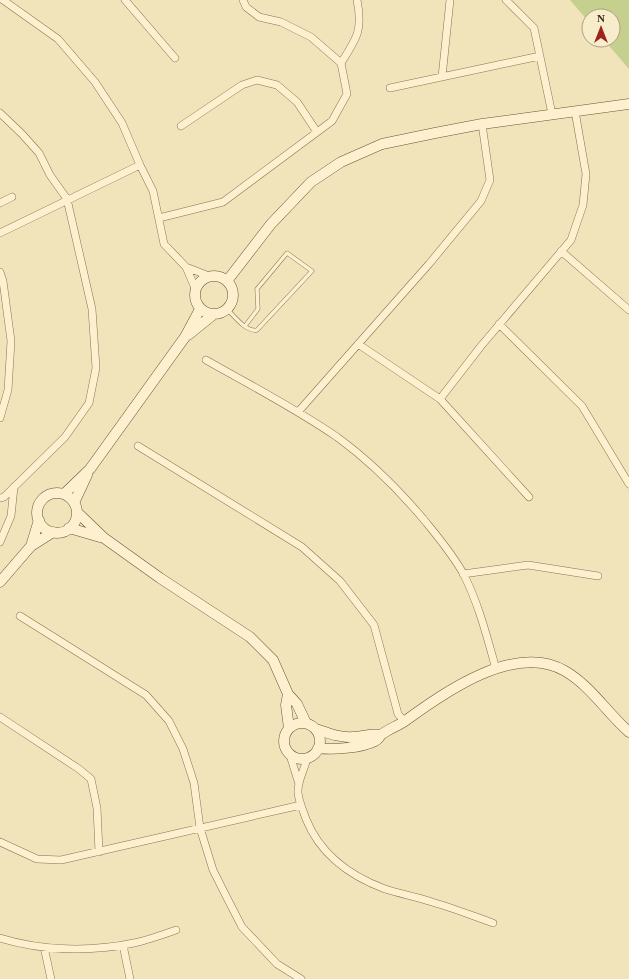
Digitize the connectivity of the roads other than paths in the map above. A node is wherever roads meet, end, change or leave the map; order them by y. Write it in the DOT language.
graph roads {
  1 [pos="4,0"];
  2 [pos="125,0"];
  3 [pos="243,0"];
  4 [pos="357,0"];
  5 [pos="450,0"];
  6 [pos="506,0"];
  7 [pos="540,56"];
  8 [pos="175,58"];
  9 [pos="341,63"];
  10 [pos="442,77"];
  11 [pos="390,88"];
  12 [pos="629,104"];
  13 [pos="575,111"];
  14 [pos="0,113"];
  15 [pos="552,114"];
  16 [pos="482,124"];
  17 [pos="181,126"];
  18 [pos="316,132"];
  19 [pos="140,165"];
  20 [pos="12,197"];
  21 [pos="67,199"];
  22 [pos="0,203"];
  23 [pos="159,218"];
  24 [pos="0,233"];
  25 [pos="561,251"];
  26 [pos="186,268"];
  27 [pos="0,272"];
  28 [pos="208,276"];
  29 [pos="227,280"];
  30 [pos="195,288"];
  31 [pos="200,309"];
  32 [pos="227,310"];
  33 [pos="629,310"];
  34 [pos="214,314"];
  35 [pos="499,324"];
  36 [pos="245,326"];
  37 [pos="185,337"];
  38 [pos="358,344"];
  39 [pos="206,360"];
  40 [pos="440,399"];
  41 [pos="298,412"];
  42 [pos="0,418"];
  43 [pos="138,446"];
  44 [pos="90,469"];
  45 [pos="629,484"];
  46 [pos="14,487"];
  47 [pos="64,494"];
  48 [pos="530,497"];
  49 [pos="0,498"];
  50 [pos="74,503"];
  51 [pos="78,513"];
  52 [pos="39,520"];
  53 [pos="8,525"];
  54 [pos="0,526"];
  55 [pos="69,528"];
  56 [pos="53,532"];
  57 [pos="104,538"];
  58 [pos="0,542"];
  59 [pos="31,546"];
  60 [pos="463,574"];
  61 [pos="598,576"];
  62 [pos="0,582"];
  63 [pos="20,616"];
  64 [pos="496,669"];
  65 [pos="288,694"];
  66 [pos="0,717"];
  67 [pos="404,722"];
  68 [pos="306,724"];
  69 [pos="289,728"];
  70 [pos="316,729"];
  71 [pos="629,732"];
  72 [pos="381,735"];
  73 [pos="318,748"];
  74 [pos="289,752"];
  75 [pos="307,758"];
  76 [pos="298,784"];
  77 [pos="301,805"];
  78 [pos="200,828"];
  79 [pos="0,842"];
  80 [pos="99,852"];
  81 [pos="493,923"];
  82 [pos="176,930"];
  83 [pos="0,938"];
  84 [pos="123,945"];
  85 [pos="44,947"];
  86 [pos="51,979"];
  87 [pos="130,979"];
  88 [pos="301,979"];
  1 -- 19 [label="street"];
  2 -- 8 [label="street"];
  3 -- 9 [label="street"];
  4 -- 9 [label="street"];
  5 -- 10 [label="street"];
  6 -- 7 [label="street"];
  7 -- 10 [label="street"];
  7 -- 15 [label="street"];
  9 -- 18 [label="street"];
  10 -- 11 [label="street"];
  12 -- 13 [label="street"];
  13 -- 15 [label="street"];
  13 -- 25 [label="street"];
  14 -- 21 [label="street"];
  15 -- 16 [label="street"];
  16 -- 29 [label="street"];
  16 -- 38 [label="street"];
  17 -- 18 [label="street"];
  18 -- 23 [label="street"];
  19 -- 21 [label="street"];
  19 -- 23 [label="street"];
  20 -- 22 [label="street"];
  21 -- 24 [label="street"];
  21 -- 46 [label="street"];
  23 -- 26 [label="street"];
  25 -- 33 [label="street"];
  25 -- 35 [label="street"];
  26 -- 28 [label="street"];
  26 -- 30 [label="street"];
  27 -- 42 [label="street"];
  28 -- 29 [label="street"];
  28 -- 30 [label="street"];
  29 -- 32 [label="street"];
  30 -- 31 [label="street"];
  31 -- 34 [label="street"];
  31 -- 37 [label="street"];
  32 -- 34 [label="street"];
  32 -- 36 [label="lane"];
  34 -- 37 [label="street"];
  35 -- 40 [label="street"];
  35 -- 45 [label="street"];
  36 -- 36 [label="lane"];
  37 -- 44 [label="street"];
  38 -- 40 [label="street"];
  38 -- 41 [label="street"];
  39 -- 41 [label="street"];
  40 -- 48 [label="street"];
  41 -- 60 [label="street"];
  43 -- 67 [label="street"];
  44 -- 47 [label="street"];
  44 -- 50 [label="street"];
  46 -- 49 [label="street"];
  46 -- 53 [label="street"];
  47 -- 50 [label="street"];
  47 -- 52 [label="street"];
  50 -- 51 [label="street"];
  51 -- 55 [label="street"];
  51 -- 57 [label="street"];
  52 -- 56 [label="street"];
  52 -- 59 [label="street"];
  53 -- 54 [label="lane"];
  53 -- 58 [label="street"];
  55 -- 56 [label="street"];
  55 -- 57 [label="street"];
  56 -- 59 [label="street"];
  57 -- 65 [label="street"];
  59 -- 62 [label="street"];
  60 -- 61 [label="street"];
  60 -- 64 [label="street"];
  63 -- 78 [label="street"];
  64 -- 67 [label="street"];
  64 -- 71 [label="street"];
  65 -- 68 [label="street"];
  65 -- 69 [label="street"];
  66 -- 80 [label="street"];
  67 -- 72 [label="street"];
  68 -- 69 [label="street"];
  68 -- 70 [label="street"];
  69 -- 74 [label="street"];
  70 -- 72 [label="street"];
  70 -- 73 [label="street"];
  72 -- 73 [label="street"];
  73 -- 75 [label="street"];
  74 -- 75 [label="street"];
  74 -- 76 [label="street"];
  75 -- 76 [label="street"];
  76 -- 77 [label="street"];
  77 -- 78 [label="street"];
  77 -- 81 [label="street"];
  78 -- 80 [label="street"];
  78 -- 88 [label="street"];
  79 -- 80 [label="street"];
  82 -- 84 [label="street"];
  83 -- 85 [label="street"];
  84 -- 85 [label="street"];
  84 -- 87 [label="street"];
  85 -- 86 [label="street"];
}
